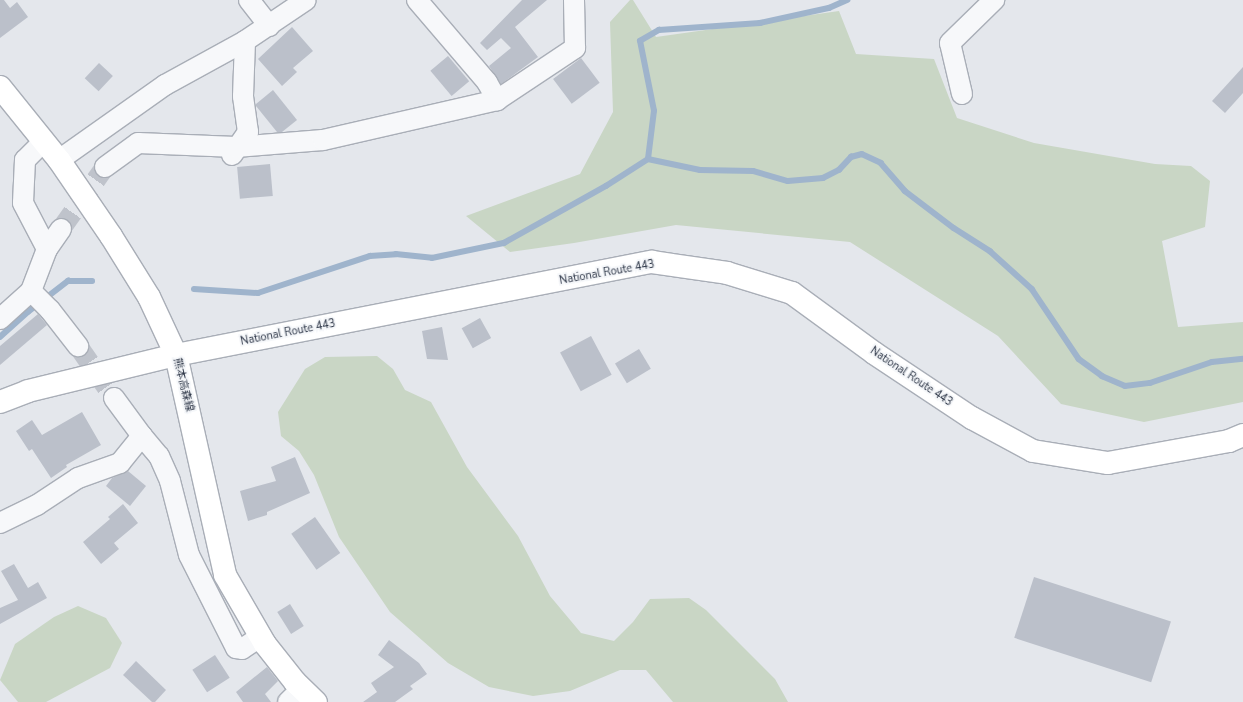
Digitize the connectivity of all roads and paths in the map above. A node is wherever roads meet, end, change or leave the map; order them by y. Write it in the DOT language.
graph roads {
  1 [pos="248,0"];
  2 [pos="306,0"];
  3 [pos="417,0"];
  4 [pos="994,0"];
  5 [pos="576,1"];
  6 [pos="269,26"];
  7 [pos="245,41"];
  8 [pos="0,87"];
  9 [pos="962,94"];
  10 [pos="497,100"];
  11 [pos="44,141"];
  12 [pos="233,152"];
  13 [pos="59,160"];
  14 [pos="105,167"];
  15 [pos="61,229"];
  16 [pos="47,249"];
  17 [pos="38,298"];
  18 [pos="0,319"];
  19 [pos="78,346"];
  20 [pos="176,355"];
  21 [pos="114,398"];
  22 [pos="0,402"];
  23 [pos="1243,435"];
  24 [pos="142,436"];
  25 [pos="0,523"];
  26 [pos="261,636"];
  27 [pos="302,698"];
  1 -- 6 [label="street"];
  2 -- 6 [label="street"];
  3 -- 10 [label="street"];
  4 -- 9 [label="street"];
  5 -- 10 [label="street"];
  6 -- 7 [label="street"];
  7 -- 12 [label="street"];
  7 -- 13 [label="street"];
  8 -- 11 [label="main road, 熊本高森線"];
  10 -- 12 [label="street"];
  11 -- 13 [label="main road, 熊本高森線"];
  11 -- 16 [label="street"];
  12 -- 14 [label="street"];
  13 -- 20 [label="main road, 熊本高森線"];
  15 -- 16 [label="street"];
  16 -- 17 [label="street"];
  17 -- 18 [label="street"];
  17 -- 19 [label="street"];
  20 -- 22 [label="main road, National Route 443"];
  20 -- 23 [label="main road, National Route 443"];
  20 -- 26 [label="main road, 熊本高森線"];
  21 -- 24 [label="street"];
  24 -- 25 [label="street"];
  24 -- 26 [label="street"];
  26 -- 27 [label="main road, 熊本高森線"];
}
